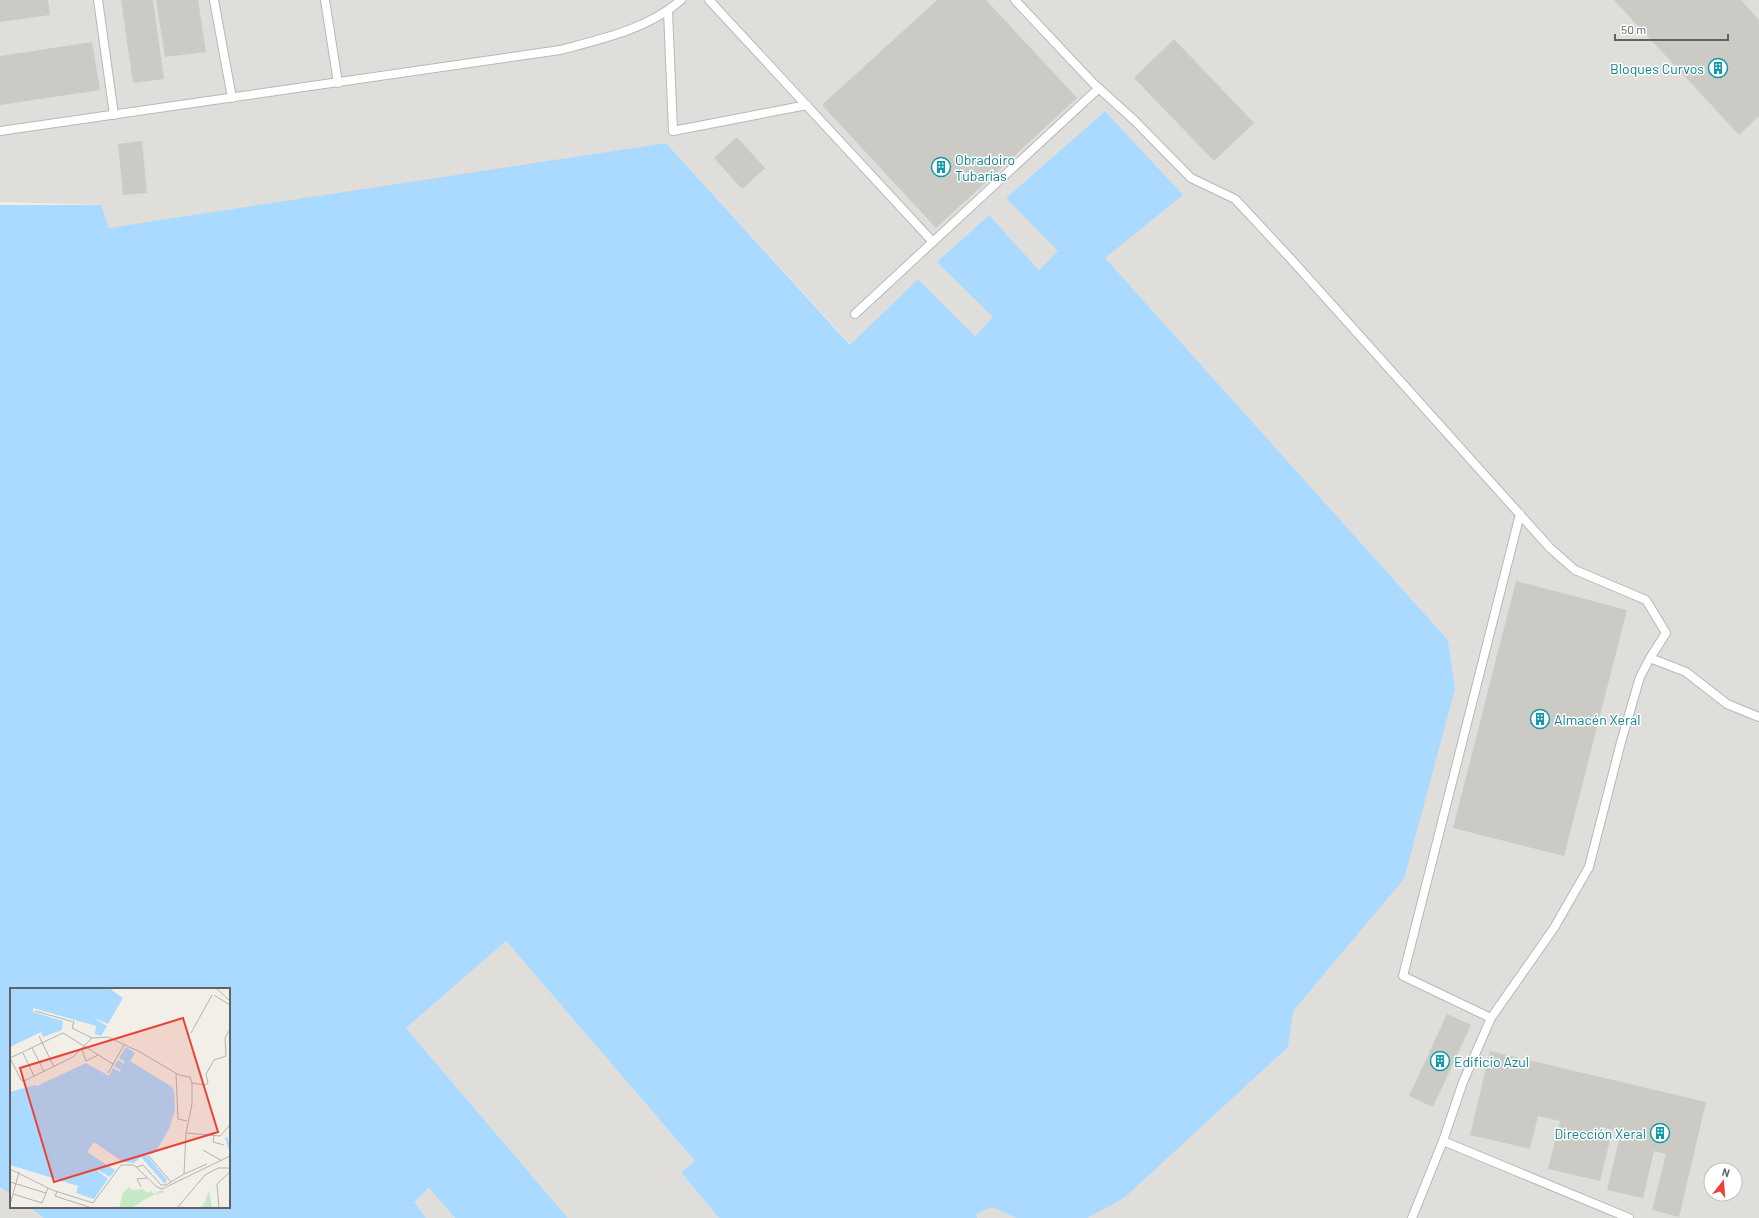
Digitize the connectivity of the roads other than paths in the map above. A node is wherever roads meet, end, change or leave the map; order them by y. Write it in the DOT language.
graph roads {
  1 [pos="98,0"];
  2 [pos="214,0"];
  3 [pos="325,0"];
  4 [pos="681,0"];
  5 [pos="709,0"];
  6 [pos="1015,0"];
  7 [pos="668,11"];
  8 [pos="338,83"];
  9 [pos="1099,88"];
  10 [pos="232,98"];
  11 [pos="807,105"];
  12 [pos="114,115"];
  13 [pos="0,131"];
  14 [pos="933,242"];
  15 [pos="855,314"];
  16 [pos="1520,514"];
  17 [pos="1650,658"];
  18 [pos="1759,717"];
  19 [pos="1491,1018"];
  20 [pos="1443,1141"];
  21 [pos="1412,1218"];
  22 [pos="1628,1218"];
  1 -- 12 [label="lane"];
  2 -- 10 [label="lane"];
  3 -- 8 [label="lane"];
  4 -- 7 [label="lane"];
  5 -- 11 [label="lane"];
  6 -- 9 [label="lane"];
  7 -- 8 [label="lane"];
  7 -- 11 [label="lane"];
  8 -- 10 [label="lane"];
  9 -- 14 [label="lane"];
  9 -- 16 [label="lane"];
  10 -- 12 [label="lane"];
  11 -- 14 [label="lane"];
  12 -- 13 [label="lane"];
  14 -- 15 [label="lane"];
  16 -- 17 [label="lane"];
  16 -- 19 [label="lane"];
  17 -- 18 [label="lane"];
  17 -- 19 [label="lane"];
  19 -- 20 [label="lane"];
  20 -- 21 [label="lane"];
  20 -- 22 [label="lane"];
}
